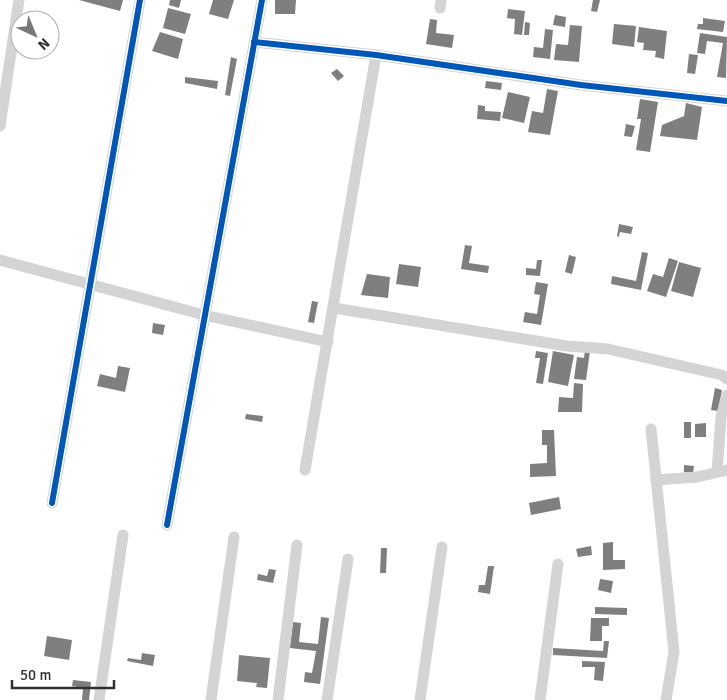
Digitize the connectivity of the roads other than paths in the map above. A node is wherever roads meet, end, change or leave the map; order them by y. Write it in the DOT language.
graph roads {
  1 [pos="19,0"];
  2 [pos="140,0"];
  3 [pos="262,0"];
  4 [pos="254,42"];
  5 [pos="376,55"];
  6 [pos="727,101"];
  7 [pos="0,126"];
  8 [pos="0,260"];
  9 [pos="89,283"];
  10 [pos="334,308"];
  11 [pos="204,315"];
  12 [pos="328,342"];
  13 [pos="727,379"];
  14 [pos="727,395"];
  15 [pos="651,429"];
  16 [pos="305,470"];
  17 [pos="722,471"];
  18 [pos="656,480"];
  19 [pos="52,503"];
  20 [pos="167,525"];
  21 [pos="123,534"];
  22 [pos="234,537"];
  23 [pos="297,544"];
  24 [pos="442,547"];
  25 [pos="348,559"];
  26 [pos="558,564"];
  27 [pos="98,700"];
  28 [pos="211,700"];
  29 [pos="278,700"];
  30 [pos="327,700"];
  31 [pos="420,700"];
  32 [pos="540,700"];
  33 [pos="666,700"];
  1 -- 7 [label="street"];
  2 -- 9 [label="street"];
  3 -- 4 [label="street"];
  4 -- 5 [label="street"];
  4 -- 11 [label="street"];
  5 -- 6 [label="street"];
  5 -- 10 [label="street"];
  8 -- 9 [label="street"];
  9 -- 11 [label="street"];
  9 -- 19 [label="street"];
  10 -- 12 [label="street"];
  10 -- 13 [label="street"];
  11 -- 12 [label="street"];
  11 -- 20 [label="street"];
  12 -- 16 [label="street"];
  14 -- 17 [label="street"];
  15 -- 18 [label="street"];
  17 -- 18 [label="street"];
  18 -- 33 [label="street"];
  21 -- 27 [label="street"];
  22 -- 28 [label="street"];
  23 -- 29 [label="street"];
  24 -- 31 [label="street"];
  25 -- 30 [label="street"];
  26 -- 32 [label="street"];
}
